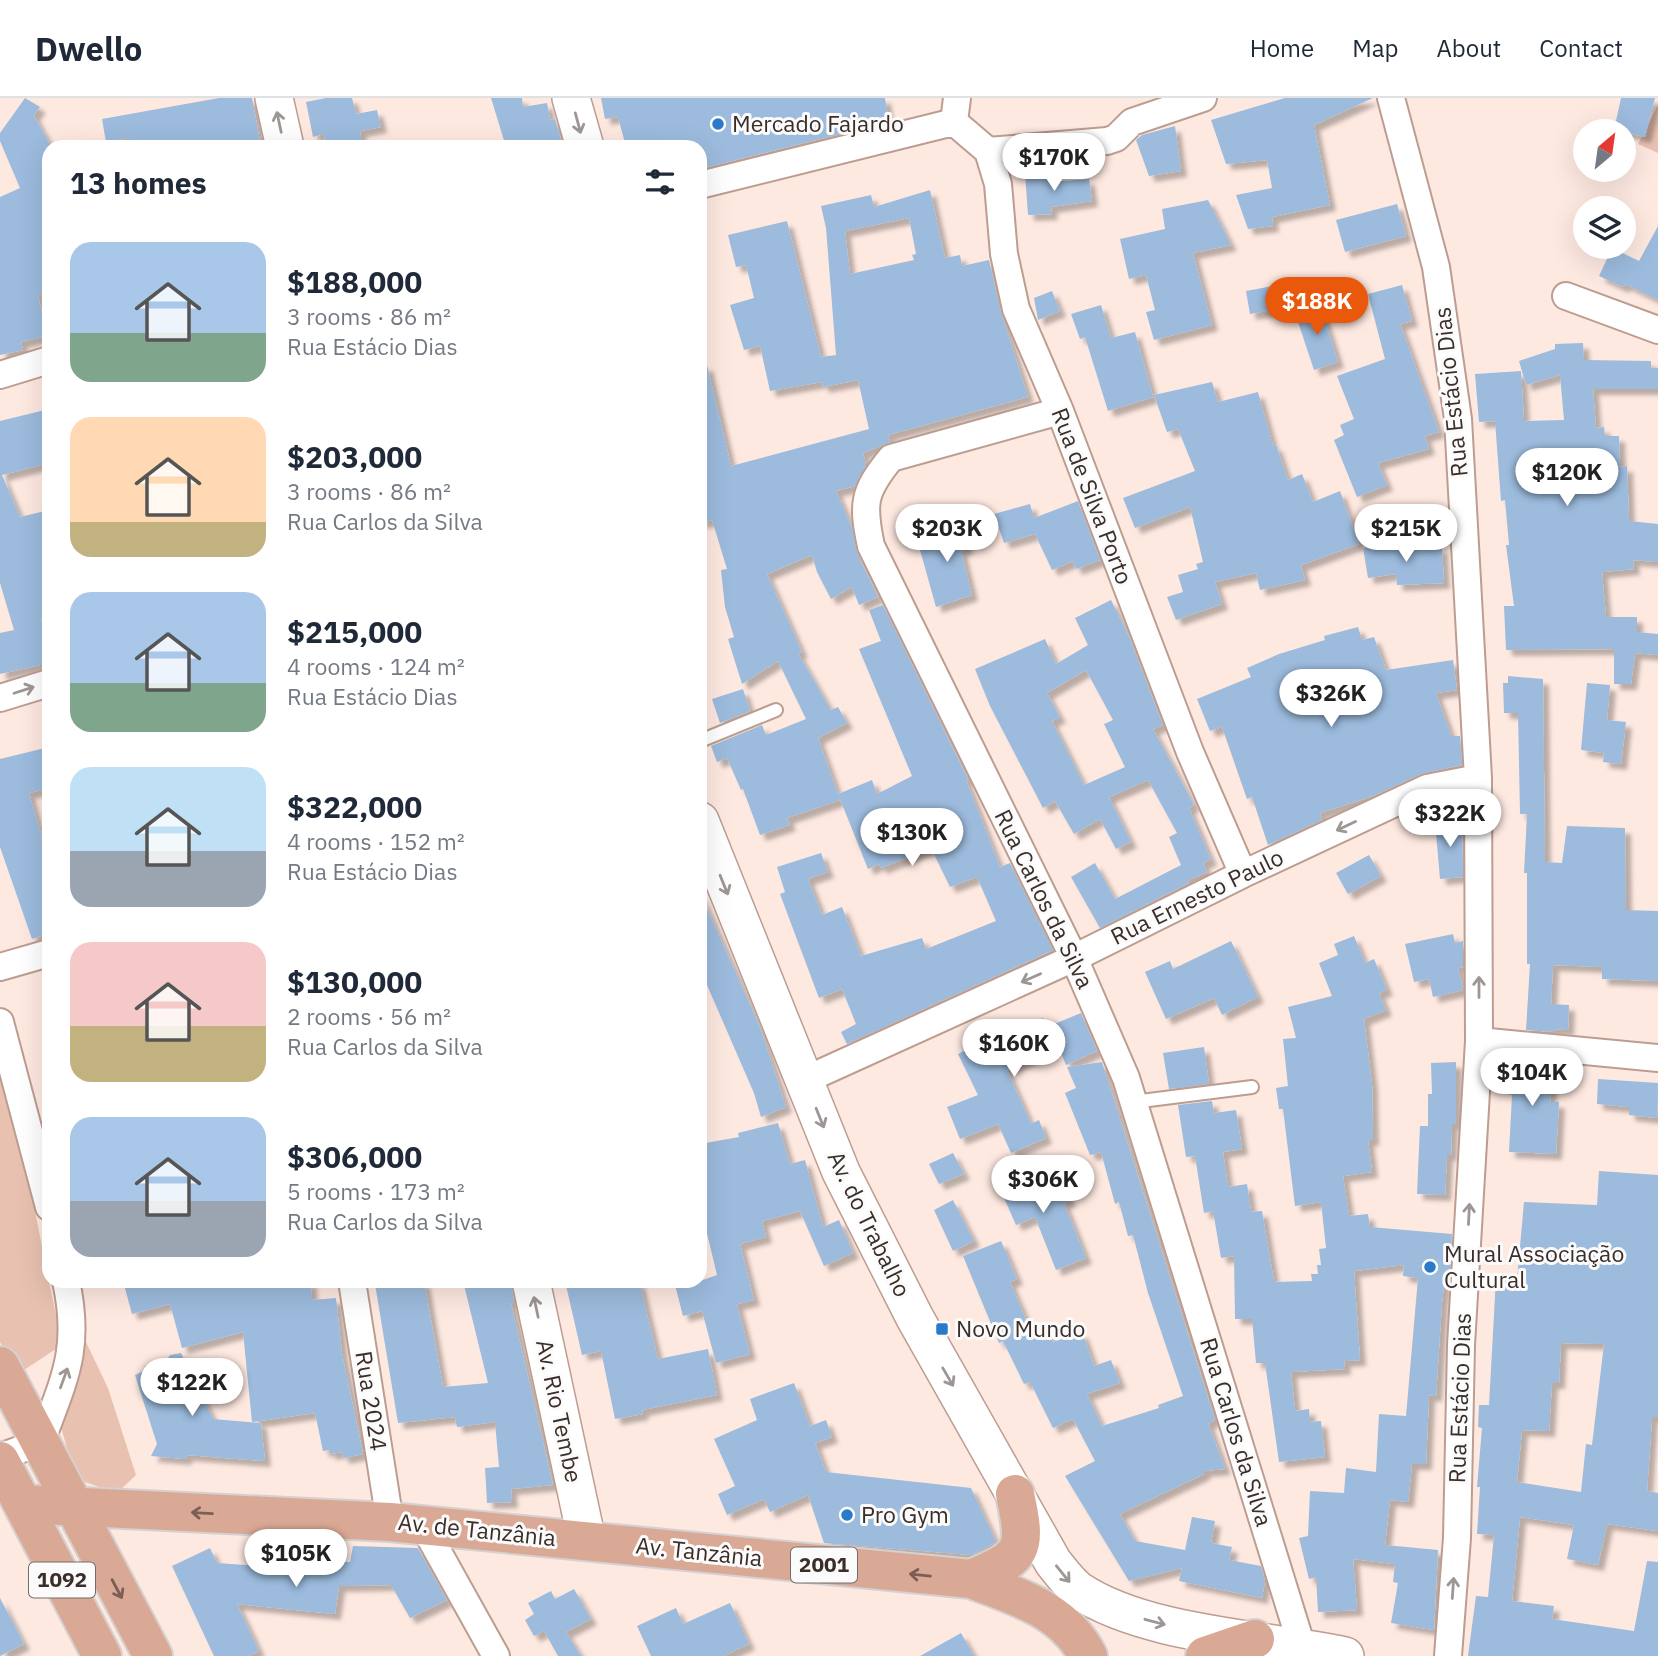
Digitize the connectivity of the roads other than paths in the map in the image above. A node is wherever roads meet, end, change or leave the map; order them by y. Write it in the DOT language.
graph roads {
  1 [pos="274,98"];
  2 [pos="572,98"];
  3 [pos="1203,98"];
  4 [pos="1391,98"];
  5 [pos="956,110"];
  6 [pos="283,140"];
  7 [pos="583,140"];
  8 [pos="989,151"];
  9 [pos="707,183"];
  10 [pos="1566,296"];
  11 [pos="1658,330"];
  12 [pos="42,362"];
  13 [pos="0,375"];
  14 [pos="1060,411"];
  15 [pos="42,685"];
  16 [pos="0,698"];
  17 [pos="776,710"];
  18 [pos="707,738"];
  19 [pos="1478,778"];
  20 [pos="707,838"];
  21 [pos="1243,874"];
  22 [pos="42,955"];
  23 [pos="1074,958"];
  24 [pos="0,967"];
  25 [pos="0,1021"];
  26 [pos="1479,1041"];
  27 [pos="1658,1058"];
  28 [pos="805,1080"];
  29 [pos="1252,1087"];
  30 [pos="1133,1102"];
  31 [pos="42,1180"];
  32 [pos="67,1288"];
  33 [pos="354,1288"];
  34 [pos="533,1288"];
  35 [pos="0,1366"];
  36 [pos="41,1441"];
  37 [pos="0,1459"];
  38 [pos="1015,1494"];
  39 [pos="12,1505"];
  40 [pos="74,1507"];
  41 [pos="406,1524"];
  42 [pos="587,1541"];
  43 [pos="971,1579"];
  44 [pos="1255,1639"];
  45 [pos="1302,1647"];
  46 [pos="102,1656"];
  47 [pos="153,1656"];
  48 [pos="496,1656"];
  49 [pos="1088,1656"];
  50 [pos="1205,1656"];
  51 [pos="1345,1656"];
  52 [pos="1448,1656"];
  6 -- 1 [label="main road, one-way"];
  2 -- 7 [label="main road, one-way"];
  3 -- 8 [label="street"];
  4 -- 19 [label="street, Rua Estácio Dias"];
  5 -- 8 [label="street"];
  5 -- 9 [label="street"];
  8 -- 14 [label="street, Rua de Silva Porto"];
  10 -- 11 [label="street"];
  12 -- 13 [label="street"];
  14 -- 21 [label="street, Rua de Silva Porto"];
  14 -- 23 [label="street, Rua Carlos da Silva"];
  16 -- 15 [label="street, one-way"];
  17 -- 18 [label="lane"];
  19 -- 21 [label="street, Rua Ernesto Paulo, one-way"];
  26 -- 19 [label="street, Rua Estácio Dias, one-way"];
  20 -- 28 [label="main road, Av. do Trabalho, one-way"];
  21 -- 23 [label="street, Rua Ernesto Paulo"];
  22 -- 24 [label="street"];
  23 -- 28 [label="street, Rua Ernesto Paulo, one-way"];
  23 -- 30 [label="street, Rua Carlos da Silva"];
  25 -- 31 [label="street"];
  26 -- 27 [label="street"];
  52 -- 26 [label="street, Rua Estácio Dias, one-way"];
  28 -- 38 [label="main road, Av. do Trabalho, one-way"];
  29 -- 30 [label="lane"];
  30 -- 45 [label="street, Rua Carlos da Silva"];
  36 -- 32 [label="street, one-way"];
  33 -- 41 [label="street, Rua 2024"];
  42 -- 34 [label="main road, Av. Rio Tembe, one-way"];
  35 -- 36 [label="main road"];
  36 -- 37 [label="street"];
  36 -- 40 [label="main road"];
  37 -- 39 [label="main road"];
  38 -- 43 [label="main road"];
  38 -- 44 [label="main road, Av. do Trabalho, one-way"];
  39 -- 40 [label="main road, Av. de Tanzânia"];
  39 -- 46 [label="main road, 1092"];
  41 -- 40 [label="main road, Av. de Tanzânia / 2001, one-way"];
  40 -- 47 [label="main road, one-way"];
  41 -- 42 [label="main road, Av. de Tanzânia / 2001"];
  41 -- 48 [label="street"];
  43 -- 42 [label="main road, Av. Tanzânia / 2001, one-way"];
  43 -- 49 [label="main road, Av. Tanzânia / 2001"];
  44 -- 45 [label="main road, Av. do Trabalho"];
  44 -- 50 [label="main road"];
  45 -- 51 [label="main road, Av. do Trabalho"];
}
